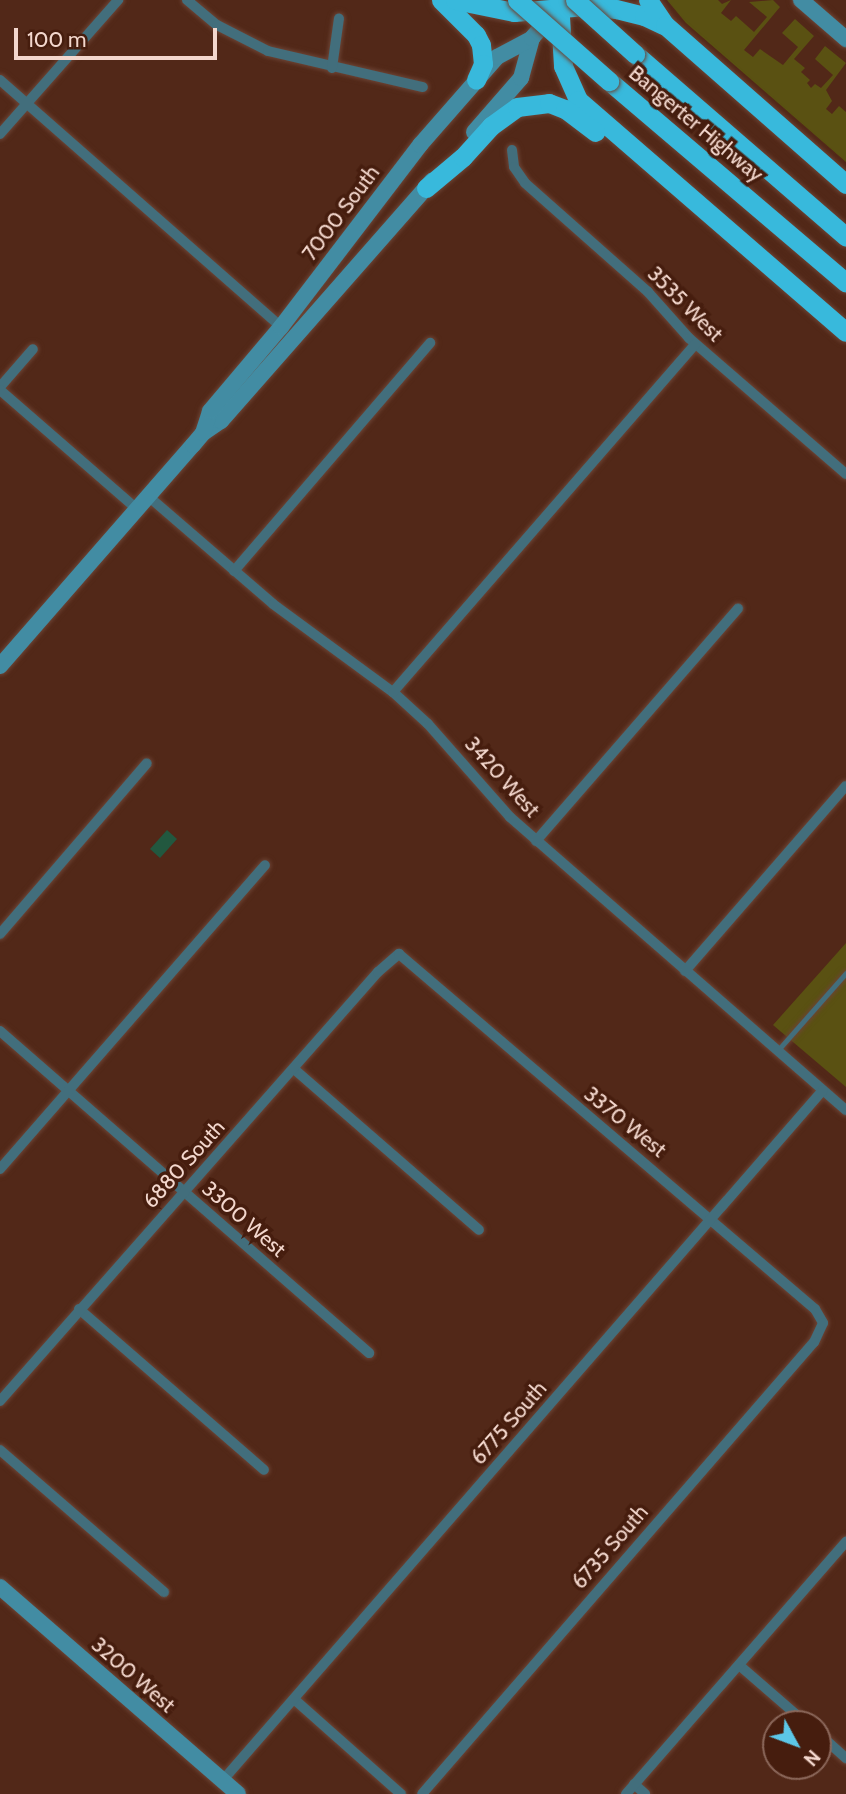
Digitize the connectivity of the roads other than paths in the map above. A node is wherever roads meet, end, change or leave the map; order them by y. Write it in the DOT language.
graph roads {
  1 [pos="118,0"];
  2 [pos="187,0"];
  3 [pos="441,0"];
  4 [pos="456,0"];
  5 [pos="517,0"];
  6 [pos="648,0"];
  7 [pos="801,0"];
  8 [pos="564,2"];
  9 [pos="339,18"];
  10 [pos="673,32"];
  11 [pos="533,38"];
  12 [pos="846,40"];
  13 [pos="332,68"];
  14 [pos="0,80"];
  15 [pos="476,80"];
  16 [pos="423,87"];
  17 [pos="27,103"];
  18 [pos="0,134"];
  19 [pos="512,150"];
  20 [pos="636,152"];
  21 [pos="846,184"];
  22 [pos="426,188"];
  23 [pos="846,237"];
  24 [pos="846,283"];
  25 [pos="281,327"];
  26 [pos="846,331"];
  27 [pos="430,343"];
  28 [pos="695,344"];
  29 [pos="33,349"];
  30 [pos="0,389"];
  31 [pos="203,432"];
  32 [pos="846,474"];
  33 [pos="143,503"];
  34 [pos="234,571"];
  35 [pos="738,610"];
  36 [pos="0,666"];
  37 [pos="393,692"];
  38 [pos="147,763"];
  39 [pos="846,786"];
  40 [pos="536,841"];
  41 [pos="265,865"];
  42 [pos="0,934"];
  43 [pos="398,954"];
  44 [pos="685,971"];
  45 [pos="846,973"];
  46 [pos="0,1031"];
  47 [pos="778,1051"];
  48 [pos="295,1069"];
  49 [pos="823,1090"];
  50 [pos="68,1091"];
  51 [pos="846,1110"];
  52 [pos="0,1169"];
  53 [pos="186,1193"];
  54 [pos="712,1220"];
  55 [pos="479,1230"];
  56 [pos="79,1309"];
  57 [pos="823,1323"];
  58 [pos="369,1353"];
  59 [pos="0,1401"];
  60 [pos="0,1450"];
  61 [pos="264,1470"];
  62 [pos="845,1544"];
  63 [pos="0,1587"];
  64 [pos="164,1592"];
  65 [pos="739,1665"];
  66 [pos="294,1699"];
  67 [pos="791,1710"];
  68 [pos="832,1746"];
  69 [pos="846,1758"];
  70 [pos="223,1780"];
  71 [pos="634,1784"];
  72 [pos="238,1794"];
  73 [pos="401,1794"];
  74 [pos="422,1794"];
  75 [pos="626,1794"];
  76 [pos="645,1794"];
  1 -- 17 [label="street"];
  2 -- 13 [label="street"];
  3 -- 15 [label="highway"];
  4 -- 8 [label="highway"];
  5 -- 24 [label="highway, Bangerter Highway, bridge"];
  6 -- 10 [label="highway"];
  7 -- 12 [label="main road"];
  8 -- 10 [label="highway"];
  8 -- 11 [label="main road, 7000 South"];
  8 -- 20 [label="highway"];
  8 -- 23 [label="highway, Bangerter Highway, bridge"];
  9 -- 13 [label="street"];
  10 -- 21 [label="highway"];
  11 -- 15 [label="main road, 7000 South"];
  11 -- 22 [label="main road, 7000 South"];
  13 -- 16 [label="street"];
  14 -- 17 [label="street"];
  15 -- 25 [label="main road, 7000 South"];
  17 -- 18 [label="street"];
  17 -- 25 [label="street"];
  19 -- 28 [label="street, 3535 West"];
  20 -- 22 [label="highway"];
  20 -- 26 [label="highway"];
  22 -- 31 [label="main road, 7000 South"];
  25 -- 31 [label="main road, 7000 South"];
  27 -- 34 [label="street"];
  28 -- 32 [label="street, 3535 West"];
  28 -- 37 [label="street"];
  29 -- 30 [label="street"];
  30 -- 33 [label="street, 3420 West"];
  31 -- 33 [label="main road, 7000 South"];
  33 -- 34 [label="street, 3420 West"];
  33 -- 36 [label="main road, 7000 South"];
  34 -- 37 [label="street, 3420 West"];
  35 -- 40 [label="street"];
  37 -- 40 [label="street, 3420 West"];
  38 -- 42 [label="street"];
  39 -- 44 [label="street"];
  40 -- 44 [label="street, 3420 West"];
  41 -- 50 [label="street"];
  43 -- 48 [label="street, 6880 South"];
  43 -- 54 [label="street, 3370 West"];
  44 -- 47 [label="street, 3420 West"];
  45 -- 47 [label="lane"];
  46 -- 50 [label="street, 3300 West"];
  47 -- 49 [label="street, 3420 West"];
  48 -- 53 [label="street, 6880 South"];
  48 -- 55 [label="street"];
  49 -- 51 [label="street, 3420 West"];
  49 -- 54 [label="street, 6775 South"];
  50 -- 52 [label="street"];
  50 -- 53 [label="street, 3300 West"];
  53 -- 56 [label="street, 6880 South"];
  53 -- 58 [label="street, 3300 West"];
  54 -- 57 [label="street, 3370 West"];
  54 -- 66 [label="street, 6775 South"];
  56 -- 59 [label="street, 6880 South"];
  56 -- 61 [label="street"];
  57 -- 74 [label="street, 6735 South"];
  60 -- 64 [label="street"];
  62 -- 65 [label="street"];
  63 -- 70 [label="main road, 3200 West"];
  65 -- 67 [label="street"];
  65 -- 71 [label="street"];
  66 -- 70 [label="street, 6775 South"];
  66 -- 73 [label="street"];
  68 -- 69 [label="street"];
  70 -- 72 [label="main road, 3200 West"];
  71 -- 75 [label="street"];
  71 -- 76 [label="street"];
}
